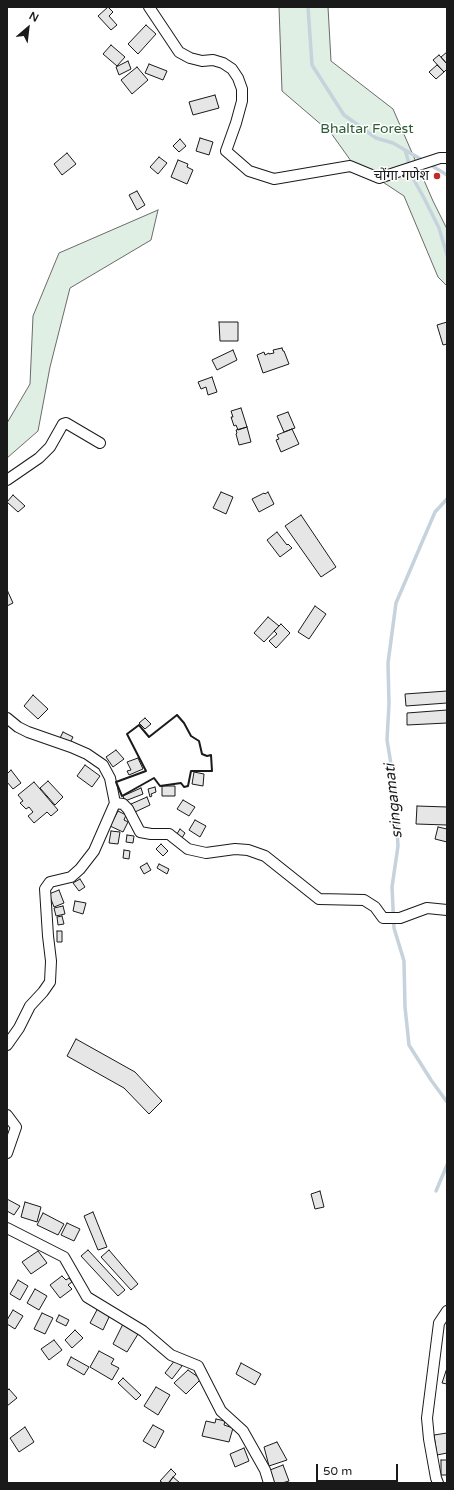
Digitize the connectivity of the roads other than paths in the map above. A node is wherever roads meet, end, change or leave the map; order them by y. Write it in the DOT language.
graph roads {
  1 [pos="149,7"];
  2 [pos="444,158"];
  3 [pos="100,443"];
  4 [pos="7,480"];
  5 [pos="7,718"];
  6 [pos="115,803"];
  7 [pos="447,910"];
  8 [pos="7,1045"];
  9 [pos="7,1115"];
  10 [pos="7,1153"];
  11 [pos="7,1228"];
  12 [pos="447,1311"];
  13 [pos="269,1483"];
  14 [pos="438,1483"];
  1 -- 2 [label="street"];
  3 -- 4 [label="street"];
  5 -- 6 [label="street"];
  6 -- 7 [label="street"];
  6 -- 8 [label="street"];
  9 -- 10 [label="street"];
  11 -- 13 [label="street"];
  12 -- 14 [label="street"];
}
